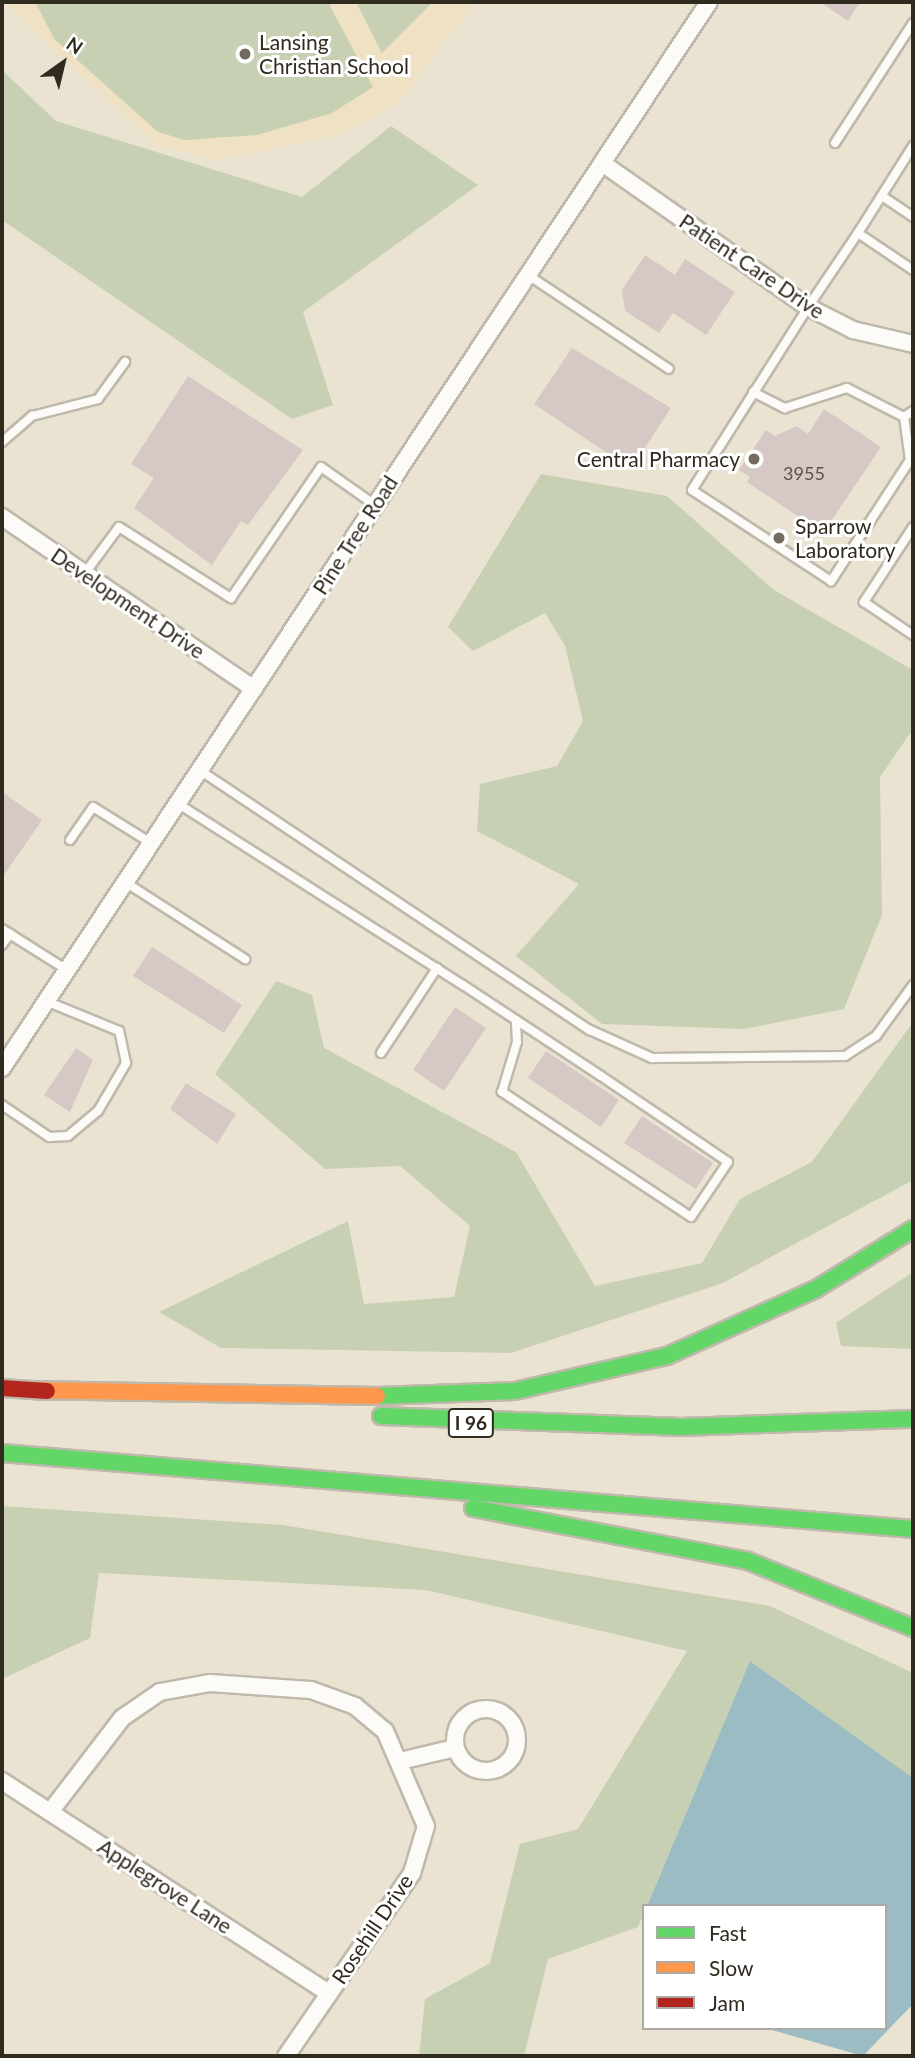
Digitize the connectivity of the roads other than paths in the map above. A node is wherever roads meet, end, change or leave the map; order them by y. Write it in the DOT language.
graph roads {
  1 [pos="709,2"];
  2 [pos="913,23"];
  3 [pos="835,143"];
  4 [pos="913,146"];
  5 [pos="602,163"];
  6 [pos="882,196"];
  7 [pos="913,216"];
  8 [pos="858,233"];
  9 [pos="913,270"];
  10 [pos="528,275"];
  11 [pos="808,307"];
  12 [pos="913,344"];
  13 [pos="125,362"];
  14 [pos="669,369"];
  15 [pos="754,392"];
  16 [pos="913,411"];
  17 [pos="904,417"];
  18 [pos="2,442"];
  19 [pos="375,505"];
  20 [pos="2,517"];
  21 [pos="913,527"];
  22 [pos="85,573"];
  23 [pos="913,635"];
  24 [pos="254,689"];
  25 [pos="198,769"];
  26 [pos="177,803"];
  27 [pos="69,840"];
  28 [pos="150,843"];
  29 [pos="125,882"];
  30 [pos="6,931"];
  31 [pos="2,945"];
  32 [pos="245,959"];
  33 [pos="437,968"];
  34 [pos="67,970"];
  35 [pos="913,985"];
  36 [pos="46,1001"];
  37 [pos="516,1020"];
  38 [pos="381,1053"];
  39 [pos="2,1068"];
  40 [pos="2,1105"];
  41 [pos="913,1229"];
  42 [pos="2,1388"];
  43 [pos="29,1390"];
  44 [pos="913,1419"];
  45 [pos="2,1453"];
  46 [pos="287,1476"];
  47 [pos="913,1529"];
  48 [pos="913,1628"];
  49 [pos="455,1748"];
  50 [pos="400,1761"];
  51 [pos="2,1781"];
  52 [pos="50,1812"];
  53 [pos="329,1993"];
  54 [pos="286,2056"];
  1 -- 5 [label="street, Pine Tree Road"];
  2 -- 3 [label="lane"];
  4 -- 6 [label="lane"];
  5 -- 10 [label="street, Pine Tree Road"];
  5 -- 11 [label="street, Patient Care Drive"];
  6 -- 7 [label="lane"];
  6 -- 8 [label="lane"];
  8 -- 9 [label="lane"];
  8 -- 11 [label="lane"];
  10 -- 14 [label="lane"];
  10 -- 19 [label="street, Pine Tree Road"];
  11 -- 12 [label="street, Patient Care Drive"];
  11 -- 15 [label="lane"];
  13 -- 18 [label="lane"];
  15 -- 17 [label="lane"];
  15 -- 17 [label="lane"];
  16 -- 17 [label="lane"];
  19 -- 22 [label="lane"];
  19 -- 24 [label="street, Pine Tree Road"];
  20 -- 22 [label="street, Development Drive"];
  21 -- 23 [label="lane"];
  22 -- 24 [label="street, Development Drive"];
  24 -- 25 [label="street, Pine Tree Road"];
  25 -- 26 [label="street, Pine Tree Road"];
  25 -- 35 [label="lane"];
  26 -- 28 [label="street, Pine Tree Road"];
  26 -- 33 [label="lane"];
  27 -- 28 [label="lane"];
  28 -- 29 [label="street, Pine Tree Road"];
  29 -- 32 [label="lane"];
  29 -- 34 [label="street, Pine Tree Road"];
  30 -- 31 [label="lane"];
  30 -- 34 [label="lane"];
  33 -- 37 [label="lane"];
  33 -- 38 [label="lane"];
  34 -- 36 [label="street, Pine Tree Road"];
  36 -- 39 [label="street, Pine Tree Road"];
  36 -- 40 [label="lane"];
  37 -- 37 [label="lane"];
  41 -- 43 [label="highway"];
  42 -- 43 [label="highway, I 96"];
  43 -- 44 [label="highway, I 96"];
  45 -- 46 [label="highway"];
  46 -- 47 [label="highway"];
  46 -- 48 [label="highway"];
  49 -- 50 [label="street"];
  50 -- 52 [label="street, Rosehill Drive"];
  50 -- 53 [label="street, Rosehill Drive"];
  51 -- 52 [label="street, Applegrove Lane"];
  52 -- 53 [label="street, Applegrove Lane"];
  53 -- 54 [label="street, Rosehill Drive"];
}
